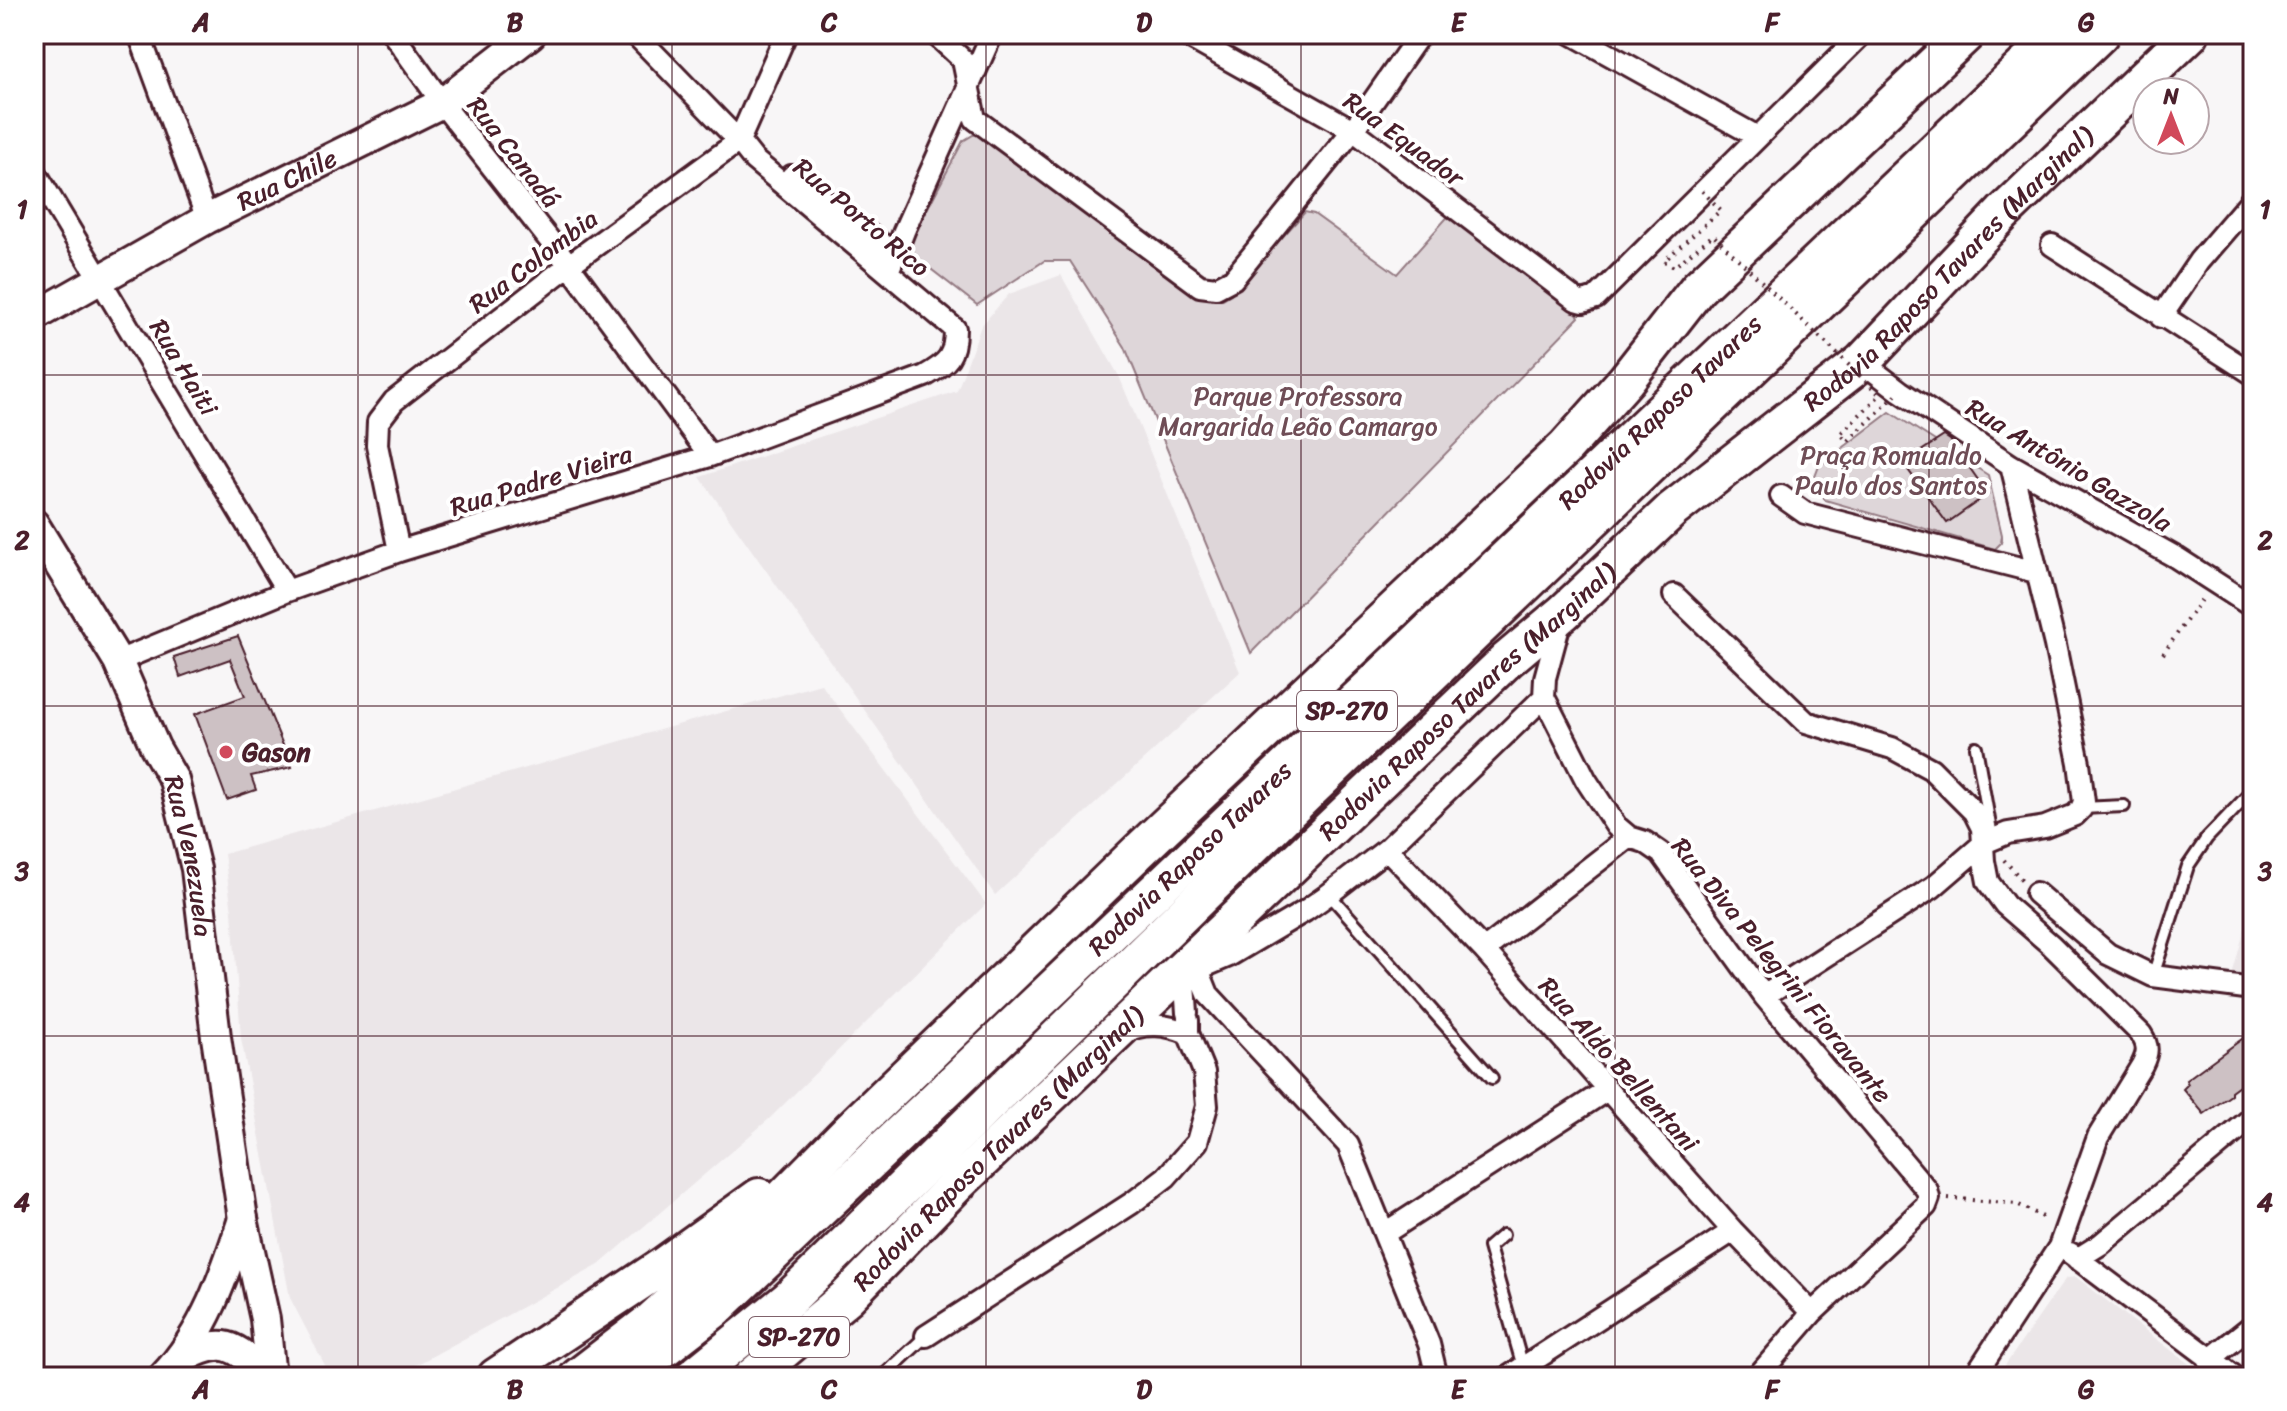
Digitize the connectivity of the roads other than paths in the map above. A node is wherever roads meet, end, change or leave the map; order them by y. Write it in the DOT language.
graph roads {
  1 [pos="139,34"];
  2 [pos="393,34"];
  3 [pos="531,34"];
  4 [pos="635,34"];
  5 [pos="786,34"];
  6 [pos="935,34"];
  7 [pos="992,34"];
  8 [pos="1183,34"];
  9 [pos="1420,34"];
  10 [pos="1572,34"];
  11 [pos="1862,34"];
  12 [pos="1966,34"];
  13 [pos="2058,34"];
  14 [pos="2100,34"];
  15 [pos="2190,34"];
  16 [pos="968,84"];
  17 [pos="442,103"];
  18 [pos="1353,130"];
  19 [pos="1756,136"];
  20 [pos="739,141"];
  21 [pos="34,170"];
  22 [pos="2253,198"];
  23 [pos="207,219"];
  24 [pos="2052,245"];
  25 [pos="892,263"];
  26 [pos="569,265"];
  27 [pos="101,279"];
  28 [pos="34,317"];
  29 [pos="2161,317"];
  30 [pos="955,329"];
  31 [pos="1862,362"];
  32 [pos="2250,368"];
  33 [pos="710,456"];
  34 [pos="2011,465"];
  35 [pos="1781,496"];
  36 [pos="34,524"];
  37 [pos="399,551"];
  38 [pos="2036,572"];
  39 [pos="287,591"];
  40 [pos="1674,595"];
  41 [pos="2253,607"];
  42 [pos="1564,612"];
  43 [pos="118,661"];
  44 [pos="1544,697"];
  45 [pos="1976,747"];
  46 [pos="2253,790"];
  47 [pos="2124,806"];
  48 [pos="2081,809"];
  49 [pos="1629,837"];
  50 [pos="1988,841"];
  51 [pos="1387,849"];
  52 [pos="2036,893"];
  53 [pos="1329,894"];
  54 [pos="1484,950"];
  55 [pos="1199,970"];
  56 [pos="2153,976"];
  57 [pos="2253,989"];
  58 [pos="1764,996"];
  59 [pos="1188,1023"];
  60 [pos="1103,1045"];
  61 [pos="1492,1078"];
  62 [pos="1607,1090"];
  63 [pos="2253,1117"];
  64 [pos="850,1130"];
  65 [pos="243,1219"];
  66 [pos="1733,1231"];
  67 [pos="1385,1233"];
  68 [pos="1503,1235"];
  69 [pos="2063,1238"];
  70 [pos="2077,1259"];
  71 [pos="847,1297"];
  72 [pos="1812,1313"];
  73 [pos="2253,1325"];
  74 [pos="926,1336"];
  75 [pos="2209,1360"];
  76 [pos="171,1368"];
  77 [pos="1512,1374"];
  78 [pos="270,1377"];
  79 [pos="496,1377"];
  80 [pos="578,1377"];
  81 [pos="627,1377"];
  82 [pos="693,1377"];
  83 [pos="752,1377"];
  84 [pos="783,1377"];
  85 [pos="882,1377"];
  86 [pos="1437,1377"];
  87 [pos="1757,1377"];
  88 [pos="1974,1377"];
  89 [pos="2235,1377"];
  1 -- 23 [label="street"];
  2 -- 17 [label="street, Rua Canadá"];
  3 -- 17 [label="main road, Rua Chile"];
  4 -- 20 [label="street, Rua Porto Rico"];
  5 -- 20 [label="street"];
  6 -- 16 [label="street"];
  7 -- 16 [label="street"];
  8 -- 18 [label="street, Rua Equador"];
  9 -- 18 [label="street"];
  10 -- 19 [label="street"];
  11 -- 19 [label="street"];
  12 -- 64 [label="highway, SP-270"];
  13 -- 81 [label="highway, Rodovia Raposo Tavares / SP-270"];
  14 -- 82 [label="highway, Rodovia Raposo Tavares / SP-270"];
  15 -- 31 [label="highway, Rodovia Raposo Tavares (Marginal) / SP-270"];
  16 -- 18 [label="street"];
  16 -- 25 [label="street"];
  17 -- 23 [label="main road, Rua Chile"];
  17 -- 26 [label="street, Rua Canadá"];
  18 -- 19 [label="street, Rua Equador"];
  20 -- 25 [label="street, Rua Porto Rico"];
  20 -- 26 [label="street, Rua Colombia"];
  21 -- 27 [label="street, Rua Haiti"];
  22 -- 29 [label="street"];
  23 -- 27 [label="main road, Rua Chile"];
  24 -- 29 [label="street"];
  25 -- 30 [label="street, Rua Porto Rico"];
  26 -- 33 [label="street, Rua Canadá"];
  26 -- 37 [label="street, Rua Colombia"];
  27 -- 28 [label="main road, Rua Chile"];
  27 -- 39 [label="street, Rua Haiti"];
  29 -- 32 [label="street"];
  30 -- 33 [label="street, Rua Padre Vieira"];
  31 -- 34 [label="street, Rua Antônio Gazzola"];
  31 -- 42 [label="highway, Rodovia Raposo Tavares (Marginal) / SP-270"];
  33 -- 37 [label="street, Rua Padre Vieira"];
  34 -- 38 [label="street"];
  34 -- 41 [label="street, Rua Antônio Gazzola"];
  35 -- 38 [label="street"];
  36 -- 43 [label="main road, Rua Venezuela"];
  37 -- 39 [label="street, Rua Padre Vieira"];
  38 -- 48 [label="street"];
  39 -- 43 [label="street, Rua Padre Vieira"];
  40 -- 50 [label="street"];
  42 -- 44 [label="street"];
  42 -- 55 [label="highway, Rodovia Raposo Tavares (Marginal) / SP-270"];
  43 -- 65 [label="main road, Rua Venezuela"];
  44 -- 49 [label="street, Rua Diva Pelegrini Fioravante"];
  44 -- 51 [label="street"];
  45 -- 50 [label="lane"];
  46 -- 56 [label="lane"];
  47 -- 48 [label="lane"];
  48 -- 50 [label="street"];
  49 -- 54 [label="street"];
  49 -- 58 [label="street, Rua Diva Pelegrini Fioravante"];
  50 -- 58 [label="street"];
  50 -- 69 [label="street"];
  51 -- 53 [label="street"];
  51 -- 54 [label="street, Rua Aldo Bellentani"];
  52 -- 56 [label="street"];
  53 -- 55 [label="street"];
  53 -- 61 [label="lane"];
  54 -- 62 [label="street, Rua Aldo Bellentani"];
  55 -- 59 [label="street"];
  55 -- 59 [label="street"];
  55 -- 60 [label="highway, Rodovia Raposo Tavares (Marginal) / SP-270"];
  55 -- 67 [label="street"];
  56 -- 57 [label="street"];
  58 -- 72 [label="street, Rua Diva Pelegrini Fioravante"];
  59 -- 60 [label="street"];
  59 -- 74 [label="street"];
  60 -- 71 [label="highway, Rodovia Raposo Tavares (Marginal) / SP-270"];
  62 -- 66 [label="street, Rua Aldo Bellentani"];
  62 -- 67 [label="street"];
  63 -- 70 [label="street"];
  64 -- 79 [label="highway"];
  64 -- 80 [label="highway, SP-270"];
  65 -- 76 [label="main road, Rua Venezuela"];
  65 -- 78 [label="main road, Rua Venezuela"];
  66 -- 72 [label="street, Rua Aldo Bellentani"];
  66 -- 77 [label="street"];
  67 -- 86 [label="street"];
  68 -- 77 [label="lane"];
  69 -- 70 [label="street"];
  69 -- 88 [label="street"];
  70 -- 75 [label="street"];
  71 -- 83 [label="highway, Rodovia Raposo Tavares (Marginal) / SP-270"];
  71 -- 84 [label="highway"];
  72 -- 87 [label="street"];
  73 -- 75 [label="street"];
  74 -- 85 [label="lane"];
  75 -- 89 [label="street"];
  76 -- 78 [label="main road"];
}
